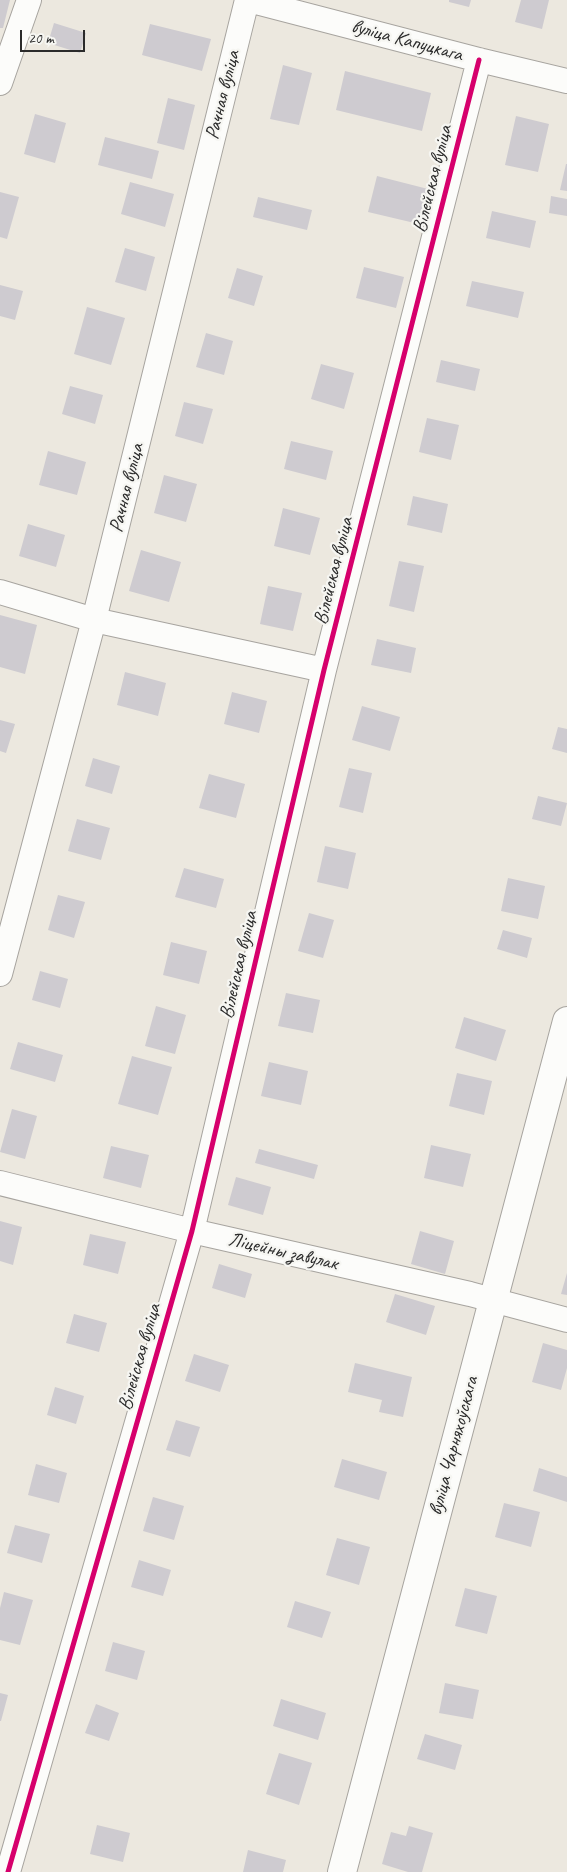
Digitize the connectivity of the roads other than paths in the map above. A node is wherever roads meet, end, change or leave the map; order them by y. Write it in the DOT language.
graph roads {
  1 [pos="29,0"];
  2 [pos="247,0"];
  3 [pos="478,60"];
  4 [pos="567,81"];
  5 [pos="0,83"];
  6 [pos="0,592"];
  7 [pos="94,620"];
  8 [pos="324,670"];
  9 [pos="0,974"];
  10 [pos="567,1021"];
  11 [pos="0,1183"];
  12 [pos="192,1231"];
  13 [pos="492,1300"];
  14 [pos="567,1320"];
  15 [pos="9,1870"];
  16 [pos="342,1872"];
  1 -- 5 [label="street"];
  2 -- 3 [label="street, вуліца Капуцкага"];
  2 -- 7 [label="street, Рачная вуліца"];
  3 -- 4 [label="street, вуліца Капуцкага"];
  3 -- 8 [label="street, Вілейская вуліца"];
  6 -- 7 [label="street"];
  7 -- 8 [label="street"];
  7 -- 9 [label="street, Рачная вуліца"];
  8 -- 12 [label="street, Вілейская вуліца"];
  10 -- 13 [label="main road, вуліца Чарняхоўскага"];
  11 -- 12 [label="street, Ліцейны завулак"];
  12 -- 13 [label="street, Ліцейны завулак"];
  12 -- 15 [label="street, Вілейская вуліца"];
  13 -- 14 [label="street, Ліцейны завулак"];
  13 -- 16 [label="main road, вуліца Чарняхоўскага"];
}
